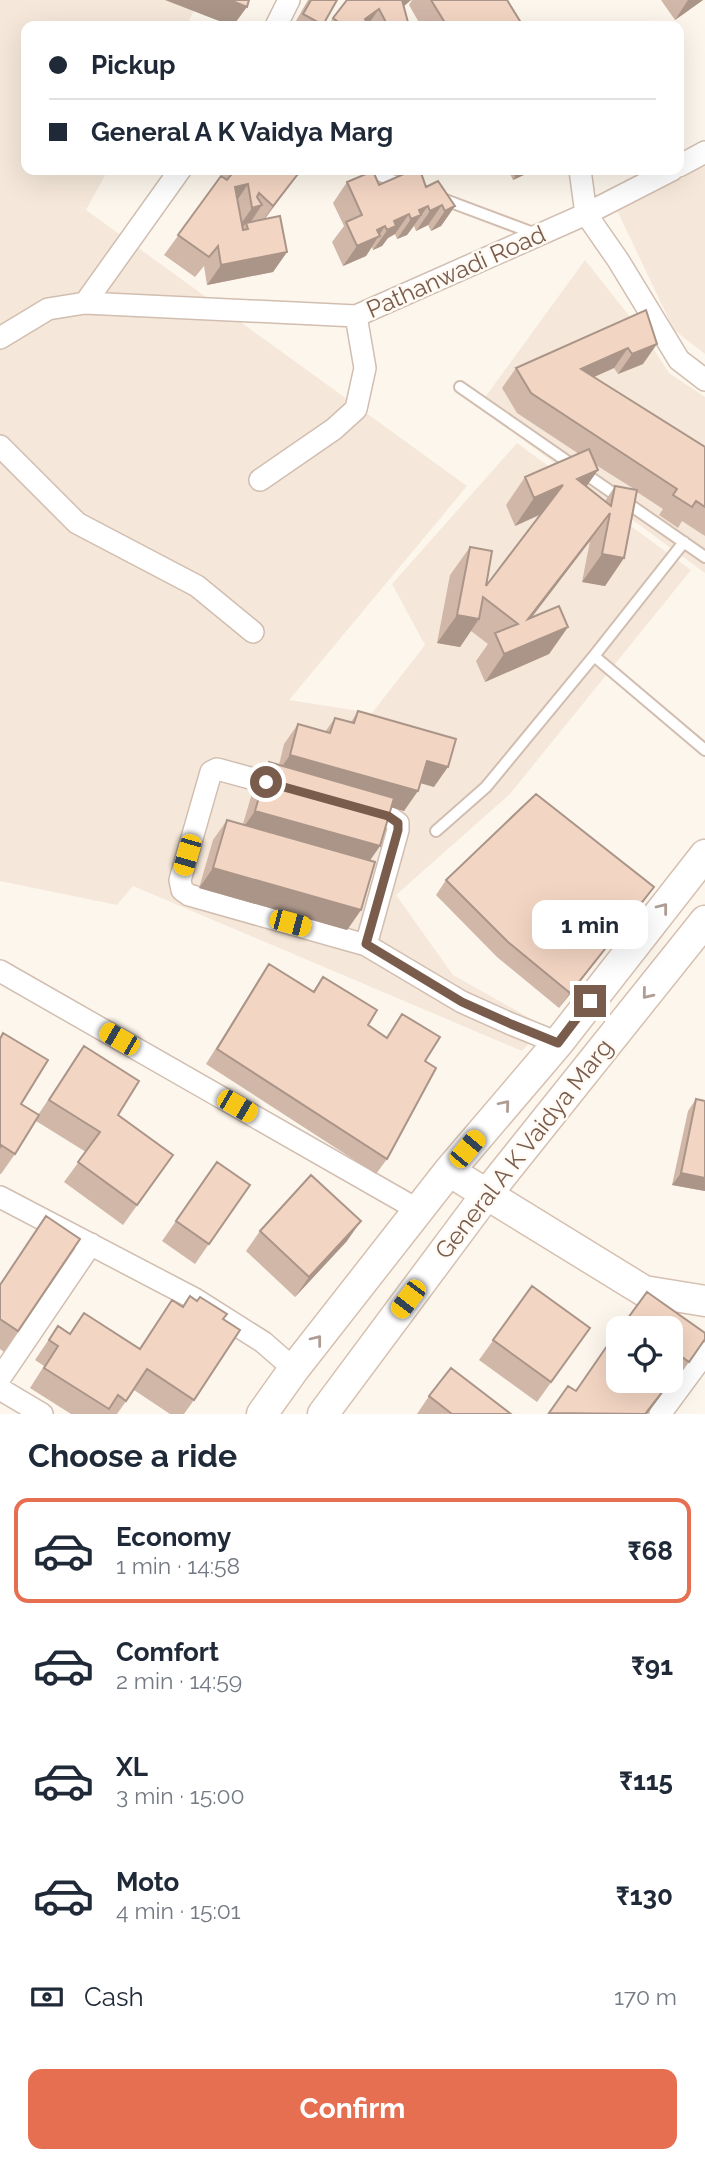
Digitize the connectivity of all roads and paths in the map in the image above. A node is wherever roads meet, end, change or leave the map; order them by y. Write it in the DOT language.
graph roads {
  1 [pos="289,0"];
  2 [pos="278,21"];
  3 [pos="705,152"];
  4 [pos="684,163"];
  5 [pos="176,175"];
  6 [pos="379,175"];
  7 [pos="581,175"];
  8 [pos="662,175"];
  9 [pos="415,188"];
  10 [pos="427,193"];
  11 [pos="586,214"];
  12 [pos="539,235"];
  13 [pos="85,303"];
  14 [pos="356,316"];
  15 [pos="0,338"];
  16 [pos="705,380"];
  17 [pos="460,387"];
  18 [pos="0,446"];
  19 [pos="260,480"];
  20 [pos="684,542"];
  21 [pos="705,557"];
  22 [pos="253,632"];
  23 [pos="594,656"];
  24 [pos="705,750"];
  25 [pos="296,791"];
  26 [pos="336,802"];
  27 [pos="436,831"];
  28 [pos="705,855"];
  29 [pos="705,921"];
  30 [pos="366,944"];
  31 [pos="0,971"];
  32 [pos="558,1043"];
  33 [pos="449,1171"];
  34 [pos="486,1195"];
  35 [pos="0,1197"];
  36 [pos="420,1211"];
  37 [pos="91,1244"];
  38 [pos="644,1291"];
  39 [pos="705,1301"];
  40 [pos="674,1315"];
  41 [pos="705,1353"];
  42 [pos="294,1369"];
  43 [pos="0,1378"];
  44 [pos="0,1388"];
  45 [pos="42,1414"];
  46 [pos="261,1414"];
  47 [pos="323,1414"];
  48 [pos="660,1414"];
  1 -- 2 [label="street"];
  3 -- 4 [label="street"];
  5 -- 13 [label="street"];
  6 -- 9 [label="lane"];
  7 -- 11 [label="street"];
  8 -- 11 [label="street, Pathanwadi Road"];
  10 -- 12 [label="lane"];
  11 -- 12 [label="street, Pathanwadi Road"];
  11 -- 16 [label="street"];
  12 -- 14 [label="street, Pathanwadi Road"];
  13 -- 14 [label="street, Pathanwadi Road"];
  13 -- 15 [label="street, Pathanwadi Road"];
  14 -- 19 [label="street"];
  17 -- 20 [label="lane"];
  18 -- 22 [label="street"];
  20 -- 21 [label="lane"];
  20 -- 23 [label="lane"];
  23 -- 24 [label="lane"];
  23 -- 27 [label="lane"];
  25 -- 30 [label="street"];
  26 -- 30 [label="street"];
  32 -- 28 [label="main road, General A K Vaidya Marg, one-way"];
  29 -- 34 [label="main road, General A K Vaidya Marg, one-way"];
  30 -- 32 [label="street"];
  31 -- 36 [label="street"];
  33 -- 32 [label="main road, General A K Vaidya Marg, one-way"];
  33 -- 34 [label="main road"];
  33 -- 36 [label="main road, General A K Vaidya Marg"];
  34 -- 38 [label="main road"];
  34 -- 47 [label="main road, General A K Vaidya Marg"];
  35 -- 37 [label="street"];
  42 -- 36 [label="main road, General A K Vaidya Marg, one-way"];
  37 -- 42 [label="street"];
  37 -- 43 [label="street"];
  38 -- 39 [label="main road"];
  38 -- 40 [label="street"];
  41 -- 48 [label="street"];
  42 -- 46 [label="main road, General A K Vaidya Marg"];
  44 -- 45 [label="street"];
}
